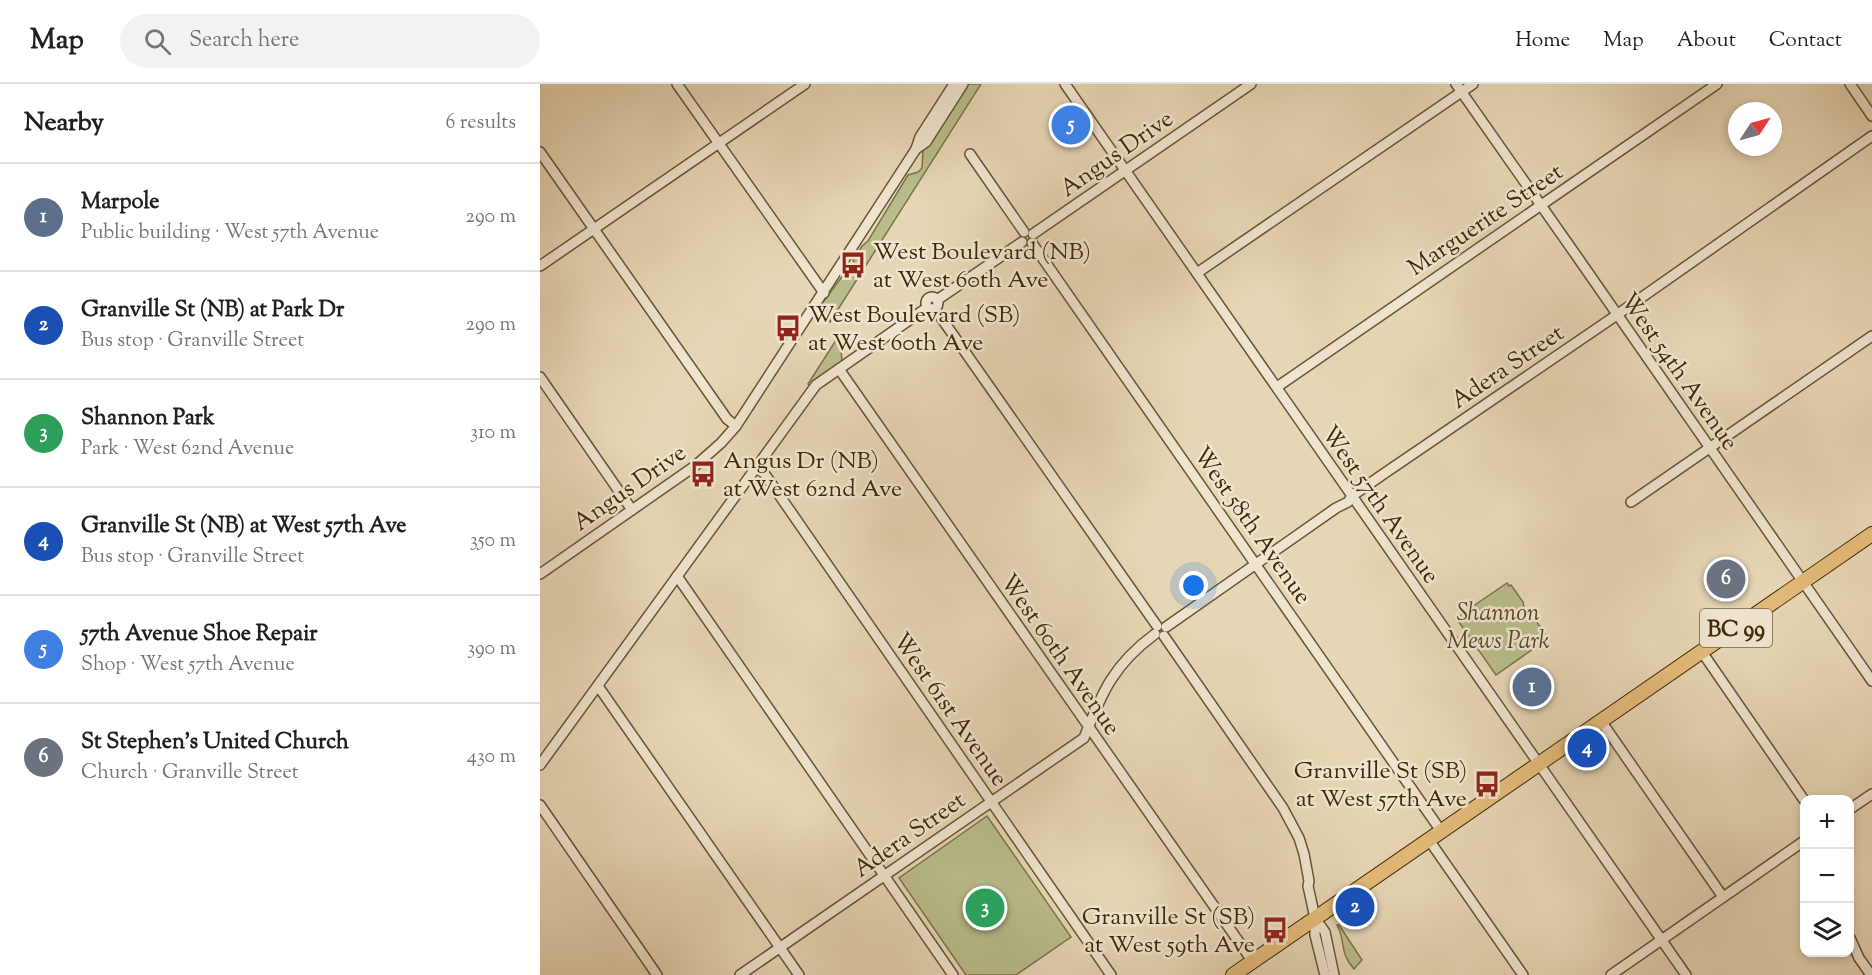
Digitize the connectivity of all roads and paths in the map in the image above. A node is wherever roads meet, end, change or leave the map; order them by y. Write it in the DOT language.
graph roads {
  1 [pos="677,84"];
  2 [pos="806,84"];
  3 [pos="954,84"];
  4 [pos="963,84"];
  5 [pos="1065,84"];
  6 [pos="1251,84"];
  7 [pos="1473,84"];
  8 [pos="1717,84"];
  9 [pos="1850,84"];
  10 [pos="1459,88"];
  11 [pos="1872,116"];
  12 [pos="1872,136"];
  13 [pos="718,144"];
  14 [pos="916,149"];
  15 [pos="540,152"];
  16 [pos="969,154"];
  17 [pos="1125,170"];
  18 [pos="1541,205"];
  19 [pos="594,229"];
  20 [pos="1028,238"];
  21 [pos="540,266"];
  22 [pos="1197,273"];
  23 [pos="824,293"];
  24 [pos="933,305"];
  25 [pos="1617,314"];
  26 [pos="1872,336"];
  27 [pos="839,369"];
  28 [pos="540,377"];
  29 [pos="1277,387"];
  30 [pos="736,426"];
  31 [pos="1709,447"];
  32 [pos="756,468"];
  33 [pos="1352,496"];
  34 [pos="1631,502"];
  35 [pos="632,510"];
  36 [pos="1872,534"];
  37 [pos="1256,564"];
  38 [pos="540,574"];
  39 [pos="677,576"];
  40 [pos="1803,582"];
  41 [pos="1161,631"];
  42 [pos="1702,652"];
  43 [pos="1872,681"];
  44 [pos="598,686"];
  45 [pos="1601,721"];
  46 [pos="1088,727"];
  47 [pos="1539,763"];
  48 [pos="540,765"];
  49 [pos="1872,794"];
  50 [pos="1801,795"];
  51 [pos="991,801"];
  52 [pos="540,805"];
  53 [pos="1854,807"];
  54 [pos="1442,831"];
  55 [pos="1429,840"];
  56 [pos="1800,844"];
  57 [pos="884,874"];
  58 [pos="1723,897"];
  59 [pos="1315,918"];
  60 [pos="1661,940"];
  61 [pos="780,947"];
  62 [pos="1854,947"];
  63 [pos="1252,962"];
  64 [pos="657,975"];
  65 [pos="740,975"];
  66 [pos="799,975"];
  67 [pos="953,975"];
  68 [pos="1111,975"];
  69 [pos="1233,975"];
  70 [pos="1325,975"];
  71 [pos="1334,975"];
  72 [pos="1523,975"];
  73 [pos="1611,975"];
  74 [pos="1686,975"];
  75 [pos="1871,975"];
  1 -- 13 [label="street"];
  2 -- 13 [label="street"];
  3 -- 14 [label="street"];
  4 -- 14 [label="street"];
  5 -- 17 [label="street, West 57th Avenue"];
  6 -- 17 [label="street, Angus Drive"];
  7 -- 10 [label="street"];
  8 -- 18 [label="street, Marguerite Street"];
  9 -- 11 [label="street"];
  10 -- 18 [label="street, West 54th Avenue"];
  10 -- 22 [label="street"];
  12 -- 25 [label="street, Adera Street"];
  13 -- 19 [label="street"];
  13 -- 23 [label="street"];
  14 -- 23 [label="street, Angus Drive"];
  15 -- 19 [label="street"];
  16 -- 20 [label="street, West 58th Avenue"];
  17 -- 20 [label="street, Angus Drive"];
  17 -- 22 [label="street, West 57th Avenue"];
  18 -- 25 [label="street, West 54th Avenue"];
  18 -- 29 [label="street, Marguerite Street"];
  19 -- 21 [label="street"];
  19 -- 30 [label="street"];
  20 -- 24 [label="street, Angus Drive"];
  20 -- 37 [label="street, West 58th Avenue"];
  22 -- 29 [label="street, West 57th Avenue"];
  23 -- 30 [label="street, Angus Drive"];
  24 -- 27 [label="street, Angus Drive"];
  24 -- 41 [label="street"];
  25 -- 31 [label="street, West 54th Avenue"];
  25 -- 33 [label="street, Adera Street"];
  26 -- 31 [label="street"];
  27 -- 32 [label="street, Angus Drive"];
  27 -- 46 [label="street, West 60th Avenue"];
  28 -- 35 [label="street"];
  29 -- 33 [label="street, West 57th Avenue"];
  30 -- 35 [label="street, Angus Drive"];
  31 -- 34 [label="street"];
  31 -- 40 [label="street, West 54th Avenue"];
  32 -- 39 [label="street, Angus Drive"];
  32 -- 51 [label="street, West 61st Avenue"];
  33 -- 37 [label="street, Adera Street"];
  33 -- 47 [label="street, West 57th Avenue"];
  35 -- 38 [label="street, Angus Drive"];
  36 -- 40 [label="highway, BC 99"];
  37 -- 41 [label="street, Adera Street"];
  37 -- 54 [label="street, West 58th Avenue"];
  39 -- 44 [label="street, Angus Drive"];
  39 -- 57 [label="street"];
  40 -- 42 [label="highway, BC 99"];
  40 -- 43 [label="street, West 54th Avenue"];
  41 -- 46 [label="street, Adera Street"];
  41 -- 59 [label="street"];
  42 -- 45 [label="highway, BC 99"];
  42 -- 50 [label="street"];
  44 -- 48 [label="street, Angus Drive"];
  44 -- 61 [label="street"];
  45 -- 47 [label="highway, BC 99"];
  45 -- 58 [label="street"];
  46 -- 51 [label="street, Adera Street"];
  46 -- 63 [label="street, West 60th Avenue"];
  47 -- 54 [label="highway, BC 99"];
  47 -- 60 [label="street, West 57th Avenue"];
  49 -- 53 [label="street"];
  51 -- 57 [label="street, Adera Street"];
  51 -- 68 [label="street, West 61st Avenue"];
  52 -- 64 [label="street"];
  54 -- 55 [label="highway, BC 99"];
  55 -- 59 [label="highway, BC 99"];
  55 -- 72 [label="street"];
  56 -- 58 [label="street"];
  57 -- 61 [label="street, Adera Street"];
  57 -- 67 [label="street"];
  58 -- 60 [label="street"];
  59 -- 63 [label="highway, BC 99"];
  59 -- 70 [label="street"];
  59 -- 71 [label="street"];
  60 -- 73 [label="street"];
  60 -- 74 [label="street, West 57th Avenue"];
  61 -- 65 [label="street, Adera Street"];
  61 -- 66 [label="street"];
  62 -- 75 [label="street"];
  63 -- 69 [label="highway, BC 99"];
}
